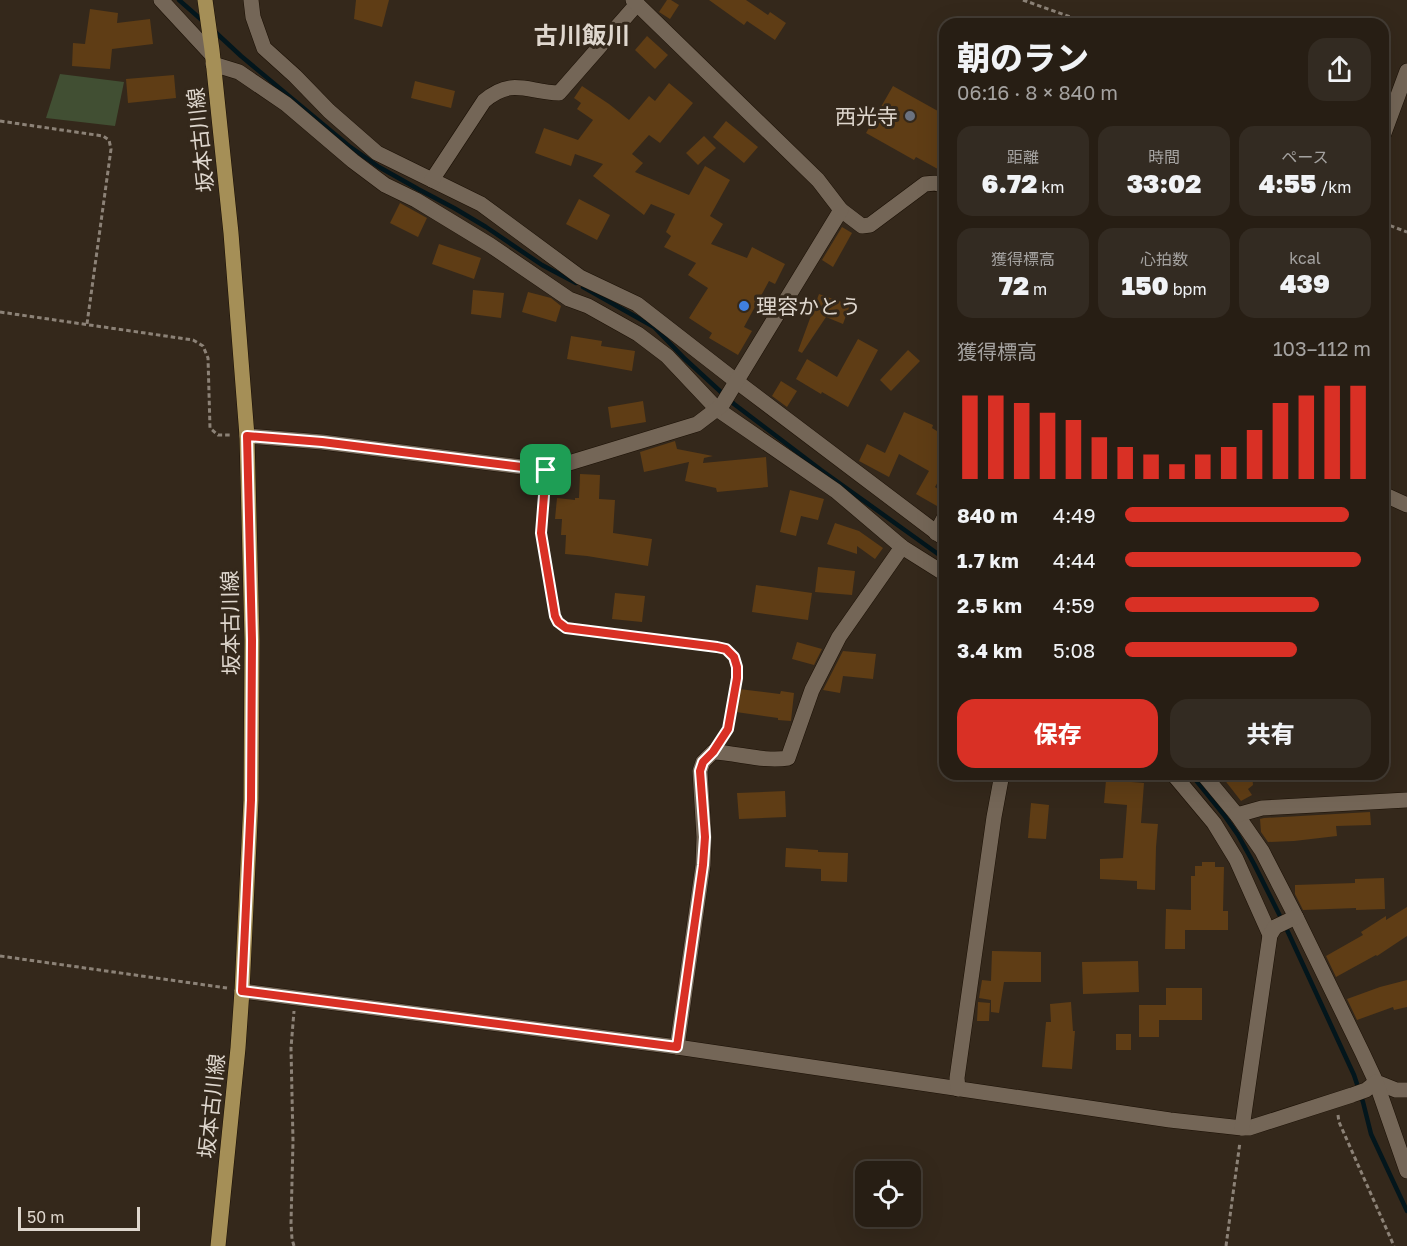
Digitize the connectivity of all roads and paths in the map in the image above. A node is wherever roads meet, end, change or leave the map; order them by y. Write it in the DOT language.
graph roads {
  1 [pos="161,0"];
  2 [pos="251,0"];
  3 [pos="1023,0"];
  4 [pos="635,2"];
  5 [pos="206,6"];
  6 [pos="1073,18"];
  7 [pos="212,56"];
  8 [pos="1407,71"];
  9 [pos="1389,119"];
  10 [pos="0,121"];
  11 [pos="432,180"];
  12 [pos="939,184"];
  13 [pos="841,210"];
  14 [pos="1389,225"];
  15 [pos="1407,232"];
  16 [pos="0,312"];
  17 [pos="87,324"];
  18 [pos="736,381"];
  19 [pos="719,407"];
  20 [pos="247,436"];
  21 [pos="546,470"];
  22 [pos="1389,497"];
  23 [pos="1407,506"];
  24 [pos="939,534"];
  25 [pos="902,547"];
  26 [pos="939,570"];
  27 [pos="713,752"];
  28 [pos="1001,780"];
  29 [pos="1178,780"];
  30 [pos="1208,780"];
  31 [pos="1407,800"];
  32 [pos="1237,815"];
  33 [pos="1293,918"];
  34 [pos="1273,931"];
  35 [pos="0,956"];
  36 [pos="242,991"];
  37 [pos="295,998"];
  38 [pos="677,1047"];
  39 [pos="958,1089"];
  40 [pos="1365,1089"];
  41 [pos="1407,1090"];
  42 [pos="1335,1101"];
  43 [pos="1242,1128"];
  44 [pos="1407,1171"];
  45 [pos="218,1246"];
  46 [pos="294,1246"];
  47 [pos="1226,1246"];
  48 [pos="1394,1246"];
  1 -- 7 [label="street"];
  2 -- 11 [label="street"];
  3 -- 6 [label="path"];
  4 -- 11 [label="street"];
  4 -- 13 [label="street"];
  5 -- 7 [label="main road, 坂本古川線"];
  7 -- 19 [label="street"];
  7 -- 20 [label="main road, 坂本古川線"];
  8 -- 9 [label="street"];
  10 -- 17 [label="path"];
  11 -- 18 [label="street"];
  12 -- 13 [label="street"];
  13 -- 18 [label="street"];
  14 -- 15 [label="path"];
  16 -- 17 [label="path"];
  17 -- 20 [label="path"];
  18 -- 19 [label="street"];
  18 -- 24 [label="street"];
  19 -- 21 [label="street"];
  19 -- 25 [label="street"];
  20 -- 21 [label="street"];
  20 -- 36 [label="main road, 坂本古川線"];
  21 -- 27 [label="path"];
  22 -- 23 [label="street"];
  25 -- 26 [label="street"];
  25 -- 27 [label="street"];
  27 -- 38 [label="street"];
  28 -- 39 [label="street"];
  29 -- 34 [label="street"];
  30 -- 32 [label="street"];
  31 -- 32 [label="street"];
  32 -- 33 [label="street"];
  33 -- 34 [label="street"];
  33 -- 40 [label="street"];
  34 -- 43 [label="street"];
  35 -- 36 [label="path"];
  36 -- 37 [label="street"];
  36 -- 45 [label="main road, 坂本古川線"];
  37 -- 38 [label="street"];
  37 -- 46 [label="path"];
  38 -- 39 [label="street"];
  39 -- 43 [label="street"];
  40 -- 41 [label="street"];
  40 -- 42 [label="street"];
  40 -- 44 [label="street"];
  42 -- 43 [label="street"];
  42 -- 48 [label="path"];
  43 -- 47 [label="path"];
}
